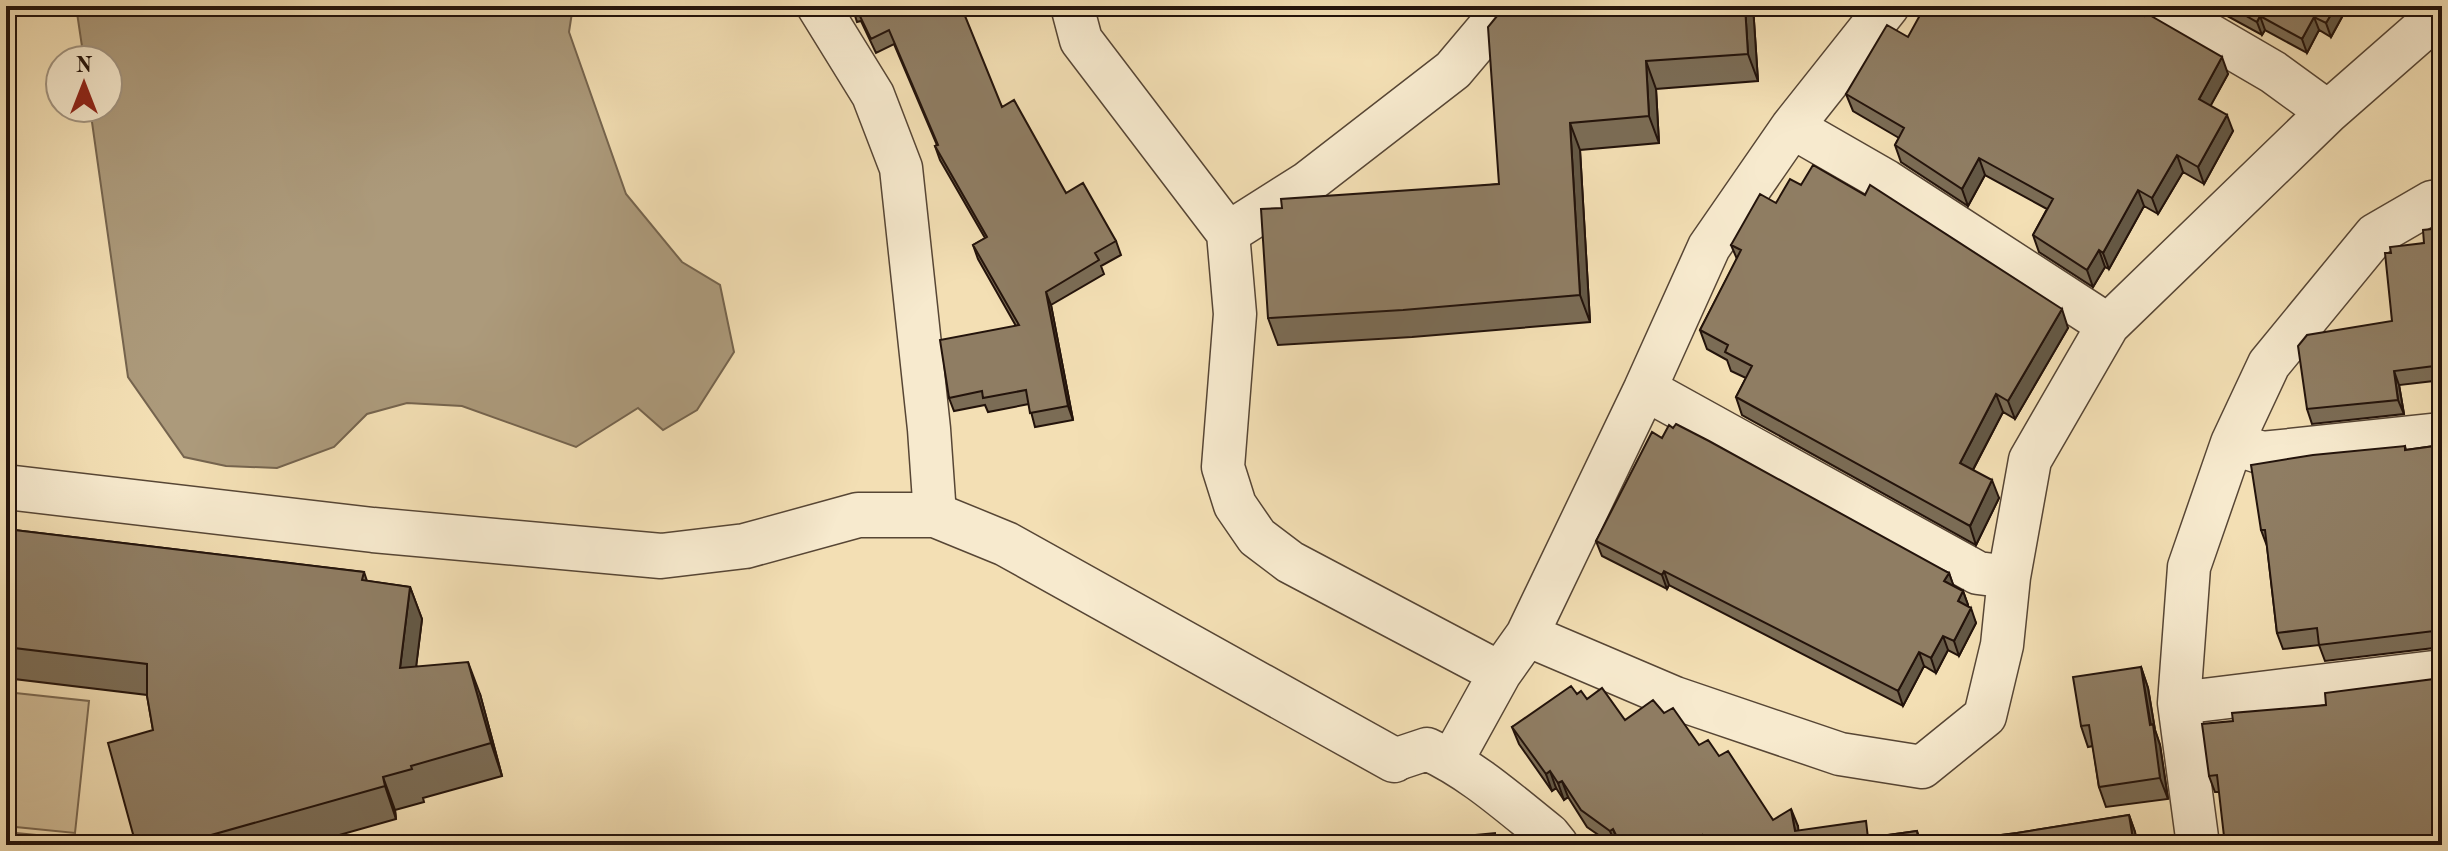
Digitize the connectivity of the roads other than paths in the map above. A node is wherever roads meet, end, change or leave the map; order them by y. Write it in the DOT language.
graph roads {
  1 [pos="818,6"];
  2 [pos="1072,6"];
  3 [pos="1507,6"];
  4 [pos="1888,6"];
  5 [pos="2160,6"];
  6 [pos="2442,12"];
  7 [pos="2328,112"];
  8 [pos="1792,127"];
  9 [pos="2442,201"];
  10 [pos="1228,233"];
  11 [pos="2108,325"];
  12 [pos="1645,389"];
  13 [pos="2442,434"];
  14 [pos="2232,443"];
  15 [pos="6,487"];
  16 [pos="935,515"];
  17 [pos="2009,577"];
  18 [pos="1527,635"];
  19 [pos="2442,671"];
  20 [pos="1500,673"];
  21 [pos="2179,703"];
  22 [pos="1394,760"];
  23 [pos="1452,760"];
  24 [pos="1557,845"];
  25 [pos="2198,845"];
  1 -- 16 [label="street"];
  2 -- 10 [label="street"];
  3 -- 10 [label="street"];
  4 -- 8 [label="street"];
  5 -- 7 [label="street"];
  6 -- 7 [label="street"];
  7 -- 11 [label="street"];
  8 -- 11 [label="street"];
  8 -- 12 [label="street"];
  9 -- 14 [label="street"];
  10 -- 20 [label="street"];
  11 -- 17 [label="street"];
  12 -- 17 [label="street"];
  12 -- 18 [label="street"];
  13 -- 14 [label="street"];
  14 -- 21 [label="street"];
  15 -- 16 [label="street"];
  16 -- 22 [label="street"];
  17 -- 18 [label="street"];
  18 -- 20 [label="street"];
  19 -- 21 [label="street"];
  20 -- 23 [label="street"];
  21 -- 25 [label="street"];
  22 -- 23 [label="street"];
  23 -- 24 [label="street"];
}
